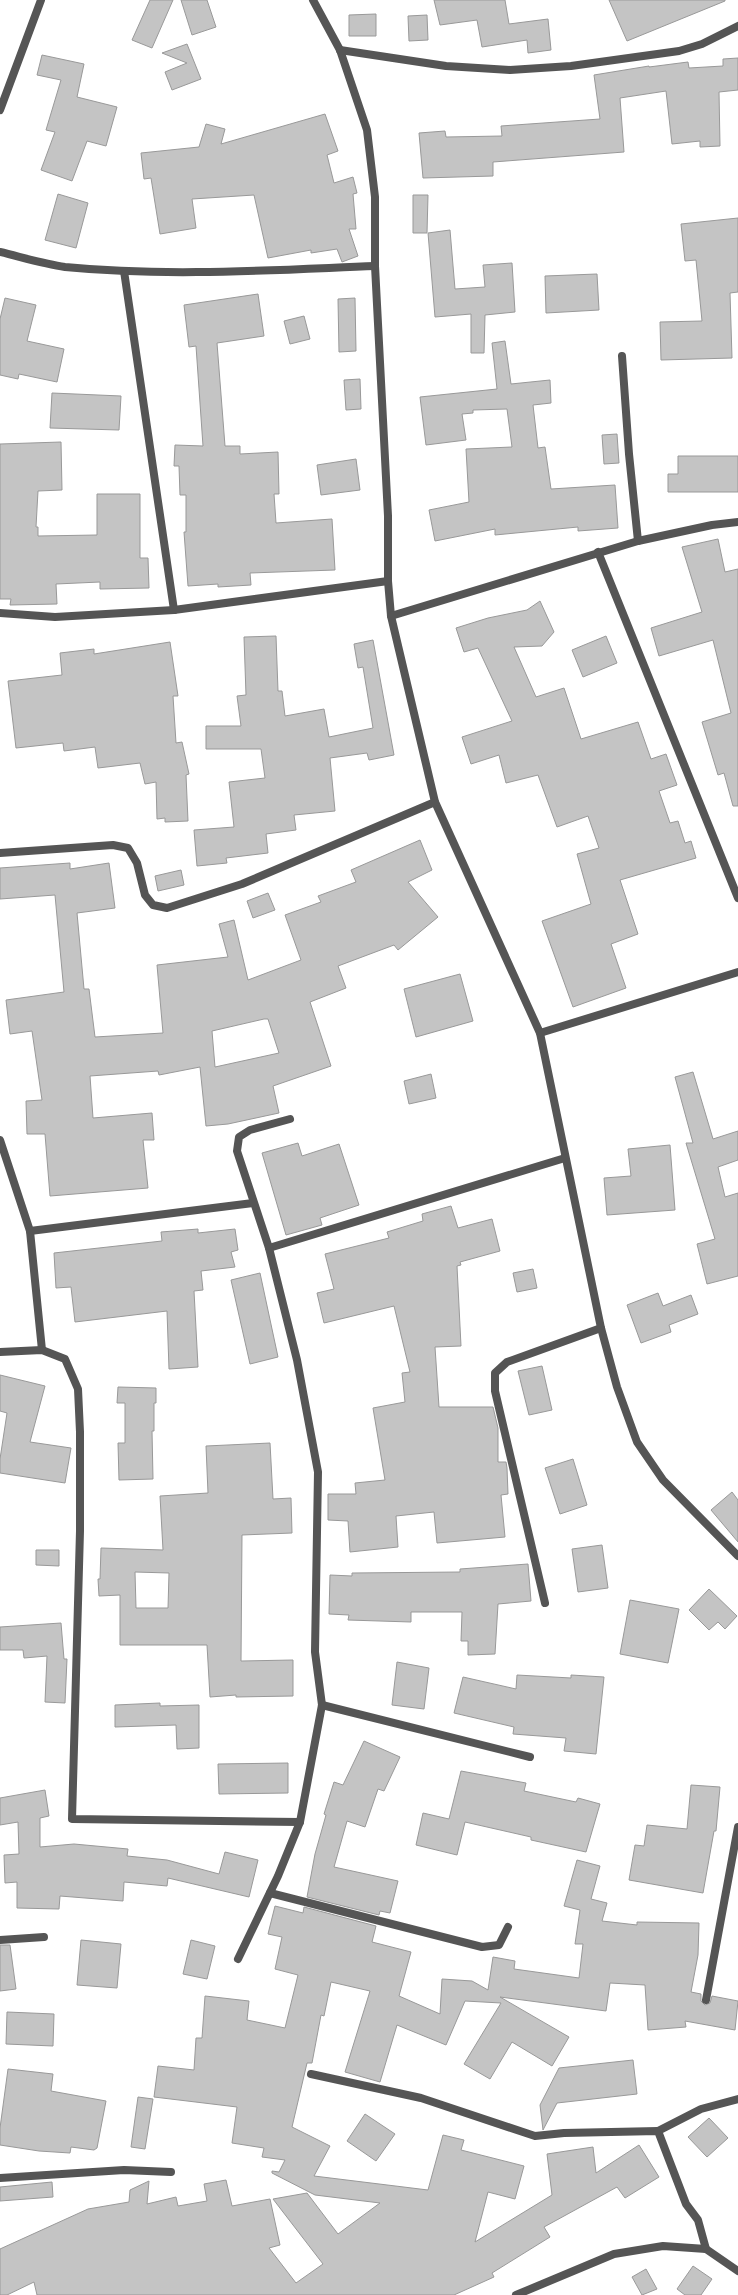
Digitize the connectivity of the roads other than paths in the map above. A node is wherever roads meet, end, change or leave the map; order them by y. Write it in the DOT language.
graph roads {
  1 [pos="41,0"];
  2 [pos="313,0"];
  3 [pos="738,26"];
  4 [pos="340,50"];
  5 [pos="0,110"];
  6 [pos="0,252"];
  7 [pos="375,266"];
  8 [pos="124,271"];
  9 [pos="622,356"];
  10 [pos="738,522"];
  11 [pos="638,541"];
  12 [pos="598,552"];
  13 [pos="388,581"];
  14 [pos="174,610"];
  15 [pos="0,613"];
  16 [pos="391,616"];
  17 [pos="435,802"];
  18 [pos="0,853"];
  19 [pos="738,898"];
  20 [pos="738,972"];
  21 [pos="540,1033"];
  22 [pos="290,1119"];
  23 [pos="0,1140"];
  24 [pos="565,1158"];
  25 [pos="253,1203"];
  26 [pos="30,1231"];
  27 [pos="269,1248"];
  28 [pos="601,1328"];
  29 [pos="42,1350"];
  30 [pos="0,1352"];
  31 [pos="738,1556"];
  32 [pos="545,1603"];
  33 [pos="322,1705"];
  34 [pos="530,1757"];
  35 [pos="300,1822"];
  36 [pos="738,1828"];
  37 [pos="270,1893"];
  38 [pos="508,1927"];
  39 [pos="44,1938"];
  40 [pos="0,1940"];
  41 [pos="238,1958"];
  42 [pos="706,2000"];
  43 [pos="311,2074"];
  44 [pos="738,2099"];
  45 [pos="658,2131"];
  46 [pos="171,2172"];
  47 [pos="0,2178"];
  48 [pos="706,2249"];
  49 [pos="738,2271"];
  50 [pos="516,2295"];
  1 -- 5 [label="street"];
  2 -- 4 [label="street"];
  3 -- 4 [label="street"];
  4 -- 7 [label="street"];
  6 -- 8 [label="street"];
  7 -- 8 [label="street"];
  7 -- 13 [label="street"];
  8 -- 14 [label="street"];
  9 -- 11 [label="street"];
  10 -- 11 [label="street"];
  11 -- 12 [label="street"];
  12 -- 16 [label="street"];
  12 -- 19 [label="street"];
  13 -- 14 [label="street"];
  13 -- 16 [label="street"];
  14 -- 15 [label="street"];
  16 -- 17 [label="street"];
  17 -- 18 [label="street"];
  17 -- 21 [label="street"];
  20 -- 21 [label="street"];
  21 -- 24 [label="street"];
  22 -- 25 [label="street"];
  23 -- 26 [label="street"];
  24 -- 27 [label="street"];
  24 -- 28 [label="street"];
  25 -- 26 [label="street"];
  25 -- 27 [label="street"];
  26 -- 29 [label="street"];
  27 -- 33 [label="street"];
  28 -- 31 [label="street"];
  28 -- 32 [label="street"];
  29 -- 30 [label="street"];
  29 -- 35 [label="street"];
  33 -- 34 [label="street"];
  33 -- 35 [label="street"];
  35 -- 37 [label="street"];
  36 -- 42 [label="street"];
  37 -- 38 [label="street"];
  37 -- 41 [label="street"];
  39 -- 40 [label="street"];
  43 -- 45 [label="street"];
  44 -- 45 [label="street"];
  45 -- 48 [label="street"];
  46 -- 47 [label="street"];
  48 -- 49 [label="street"];
  48 -- 50 [label="street"];
}
